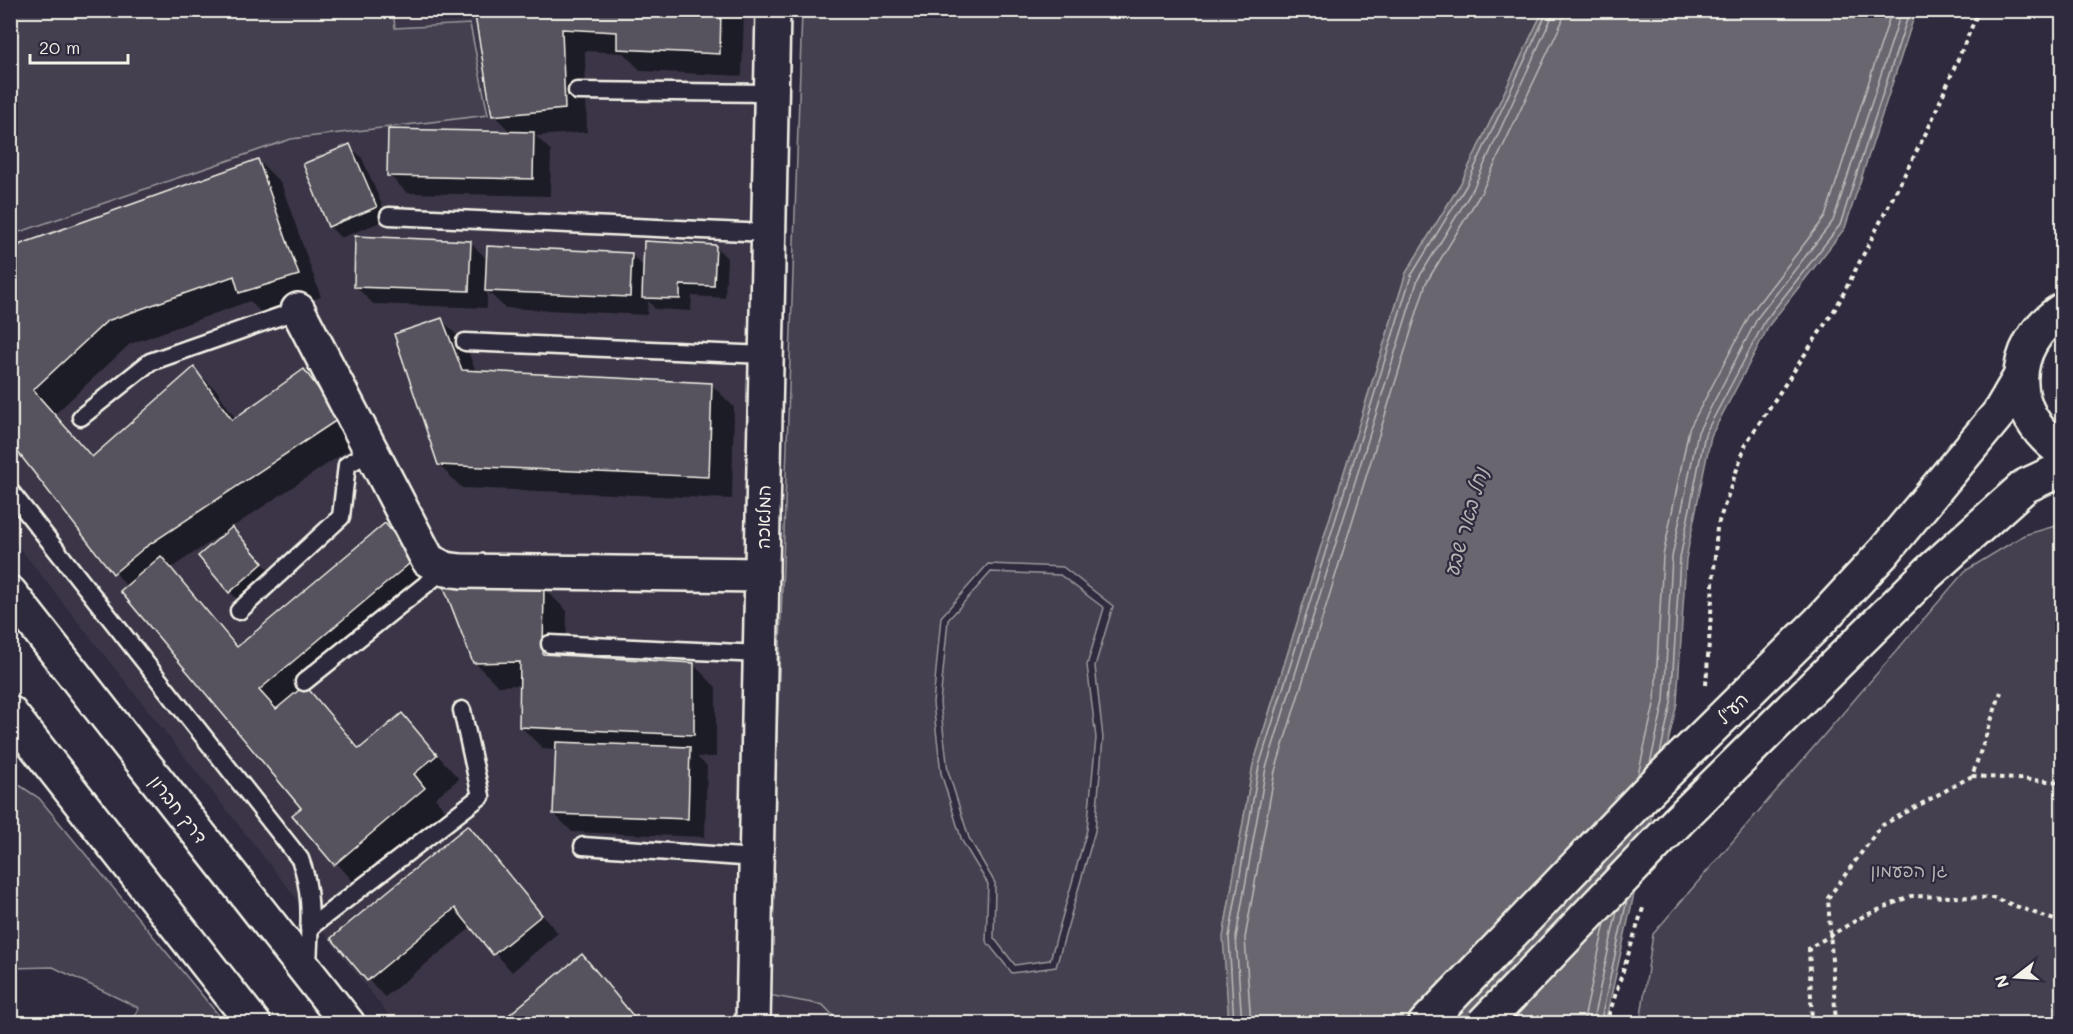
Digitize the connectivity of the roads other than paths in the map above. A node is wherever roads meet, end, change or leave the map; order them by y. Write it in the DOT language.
graph roads {
  1 [pos="773,10"];
  2 [pos="578,91"];
  3 [pos="771,93"];
  4 [pos="389,216"];
  5 [pos="768,232"];
  6 [pos="298,310"];
  7 [pos="2062,310"];
  8 [pos="465,342"];
  9 [pos="766,355"];
  10 [pos="2020,377"];
  11 [pos="81,417"];
  12 [pos="371,451"];
  13 [pos="2062,451"];
  14 [pos="2062,469"];
  15 [pos="10,491"];
  16 [pos="445,569"];
  17 [pos="762,575"];
  18 [pos="10,594"];
  19 [pos="239,611"];
  20 [pos="550,644"];
  21 [pos="760,654"];
  22 [pos="304,682"];
  23 [pos="462,710"];
  24 [pos="10,713"];
  25 [pos="10,740"];
  26 [pos="47,759"];
  27 [pos="583,846"];
  28 [pos="756,858"];
  29 [pos="309,928"];
  30 [pos="308,972"];
  31 [pos="254,1023"];
  32 [pos="348,1023"];
  33 [pos="753,1023"];
  34 [pos="1425,1023"];
  35 [pos="1483,1023"];
  1 -- 3 [label="street, המלאכה"];
  2 -- 3 [label="lane"];
  3 -- 5 [label="street, המלאכה"];
  4 -- 5 [label="lane"];
  5 -- 9 [label="street, המלאכה"];
  6 -- 11 [label="lane"];
  6 -- 12 [label="street"];
  7 -- 10 [label="street"];
  8 -- 9 [label="lane"];
  9 -- 17 [label="street, המלאכה"];
  10 -- 13 [label="street"];
  10 -- 34 [label="street, הע\"ל"];
  12 -- 16 [label="street"];
  12 -- 19 [label="lane"];
  14 -- 35 [label="street, bridge"];
  15 -- 29 [label="lane"];
  16 -- 17 [label="street"];
  16 -- 22 [label="lane"];
  17 -- 21 [label="street, המלאכה"];
  18 -- 30 [label="street, דרך חברון"];
  20 -- 21 [label="lane"];
  21 -- 28 [label="street, המלאכה"];
  23 -- 29 [label="lane"];
  24 -- 26 [label="street"];
  25 -- 26 [label="street"];
  26 -- 31 [label="street"];
  27 -- 28 [label="lane"];
  28 -- 33 [label="street, המלאכה"];
  29 -- 30 [label="lane"];
  30 -- 32 [label="street, דרך חברון"];
}
